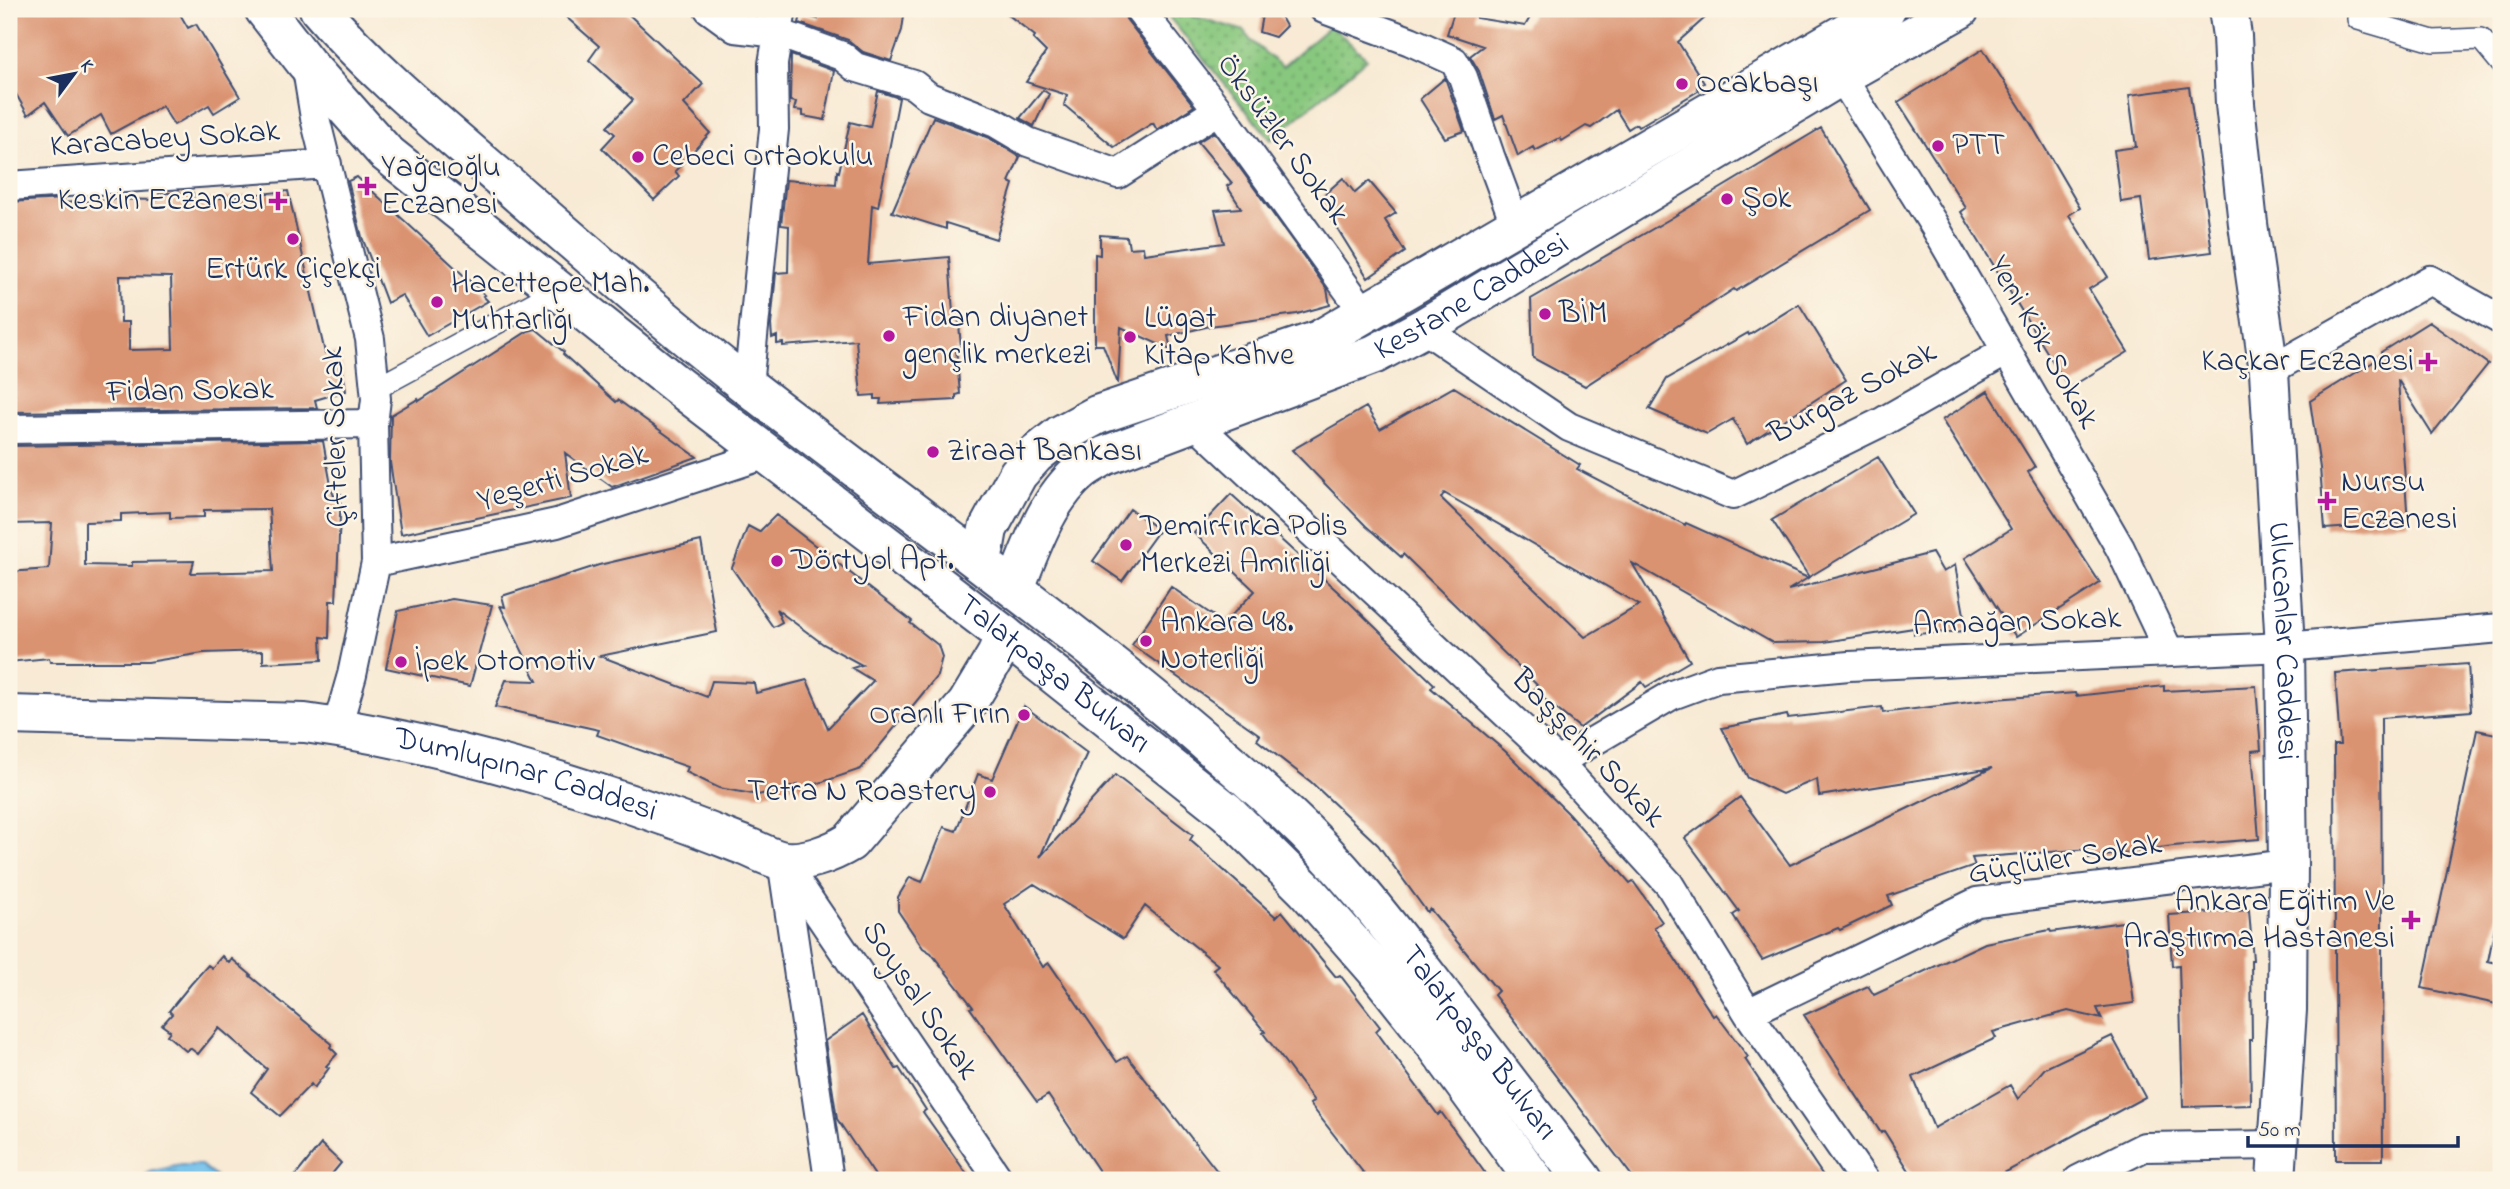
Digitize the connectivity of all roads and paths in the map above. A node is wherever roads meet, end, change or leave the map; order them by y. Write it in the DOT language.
graph roads {
  1 [pos="264,9"];
  2 [pos="319,9"];
  3 [pos="709,9"];
  4 [pos="1139,9"];
  5 [pos="1324,9"];
  6 [pos="1960,9"];
  7 [pos="2201,9"];
  8 [pos="2228,9"];
  9 [pos="1868,14"];
  10 [pos="2358,19"];
  11 [pos="780,21"];
  12 [pos="2501,62"];
  13 [pos="306,63"];
  14 [pos="1841,76"];
  15 [pos="2235,104"];
  16 [pos="1218,110"];
  17 [pos="327,164"];
  18 [pos="9,186"];
  19 [pos="1517,226"];
  20 [pos="558,290"];
  21 [pos="1366,315"];
  22 [pos="2501,320"];
  23 [pos="1423,328"];
  24 [pos="2005,352"];
  25 [pos="2269,371"];
  26 [pos="748,386"];
  27 [pos="375,390"];
  28 [pos="1194,422"];
  29 [pos="373,424"];
  30 [pos="9,429"];
  31 [pos="767,454"];
  32 [pos="376,562"];
  33 [pos="982,563"];
  34 [pos="1015,589"];
  35 [pos="989,623"];
  36 [pos="2501,628"];
  37 [pos="2285,647"];
  38 [pos="2169,652"];
  39 [pos="9,715"];
  40 [pos="337,727"];
  41 [pos="1558,762"];
  42 [pos="782,860"];
  43 [pos="2288,864"];
  44 [pos="1748,1013"];
  45 [pos="2277,1163"];
  46 [pos="829,1180"];
  47 [pos="999,1180"];
  48 [pos="1534,1180"];
  49 [pos="1583,1180"];
  50 [pos="1864,1180"];
  51 [pos="2078,1180"];
  1 -- 13 [label="main road, Talatpaşa Bulvarı"];
  2 -- 26 [label="main road, Talatpaşa Bulvarı"];
  3 -- 11 [label="street"];
  4 -- 16 [label="street, Öksüzler Sokak"];
  5 -- 19 [label="street"];
  6 -- 14 [label="main road, Kestane Caddesi"];
  7 -- 15 [label="main road, Ulucanlar Caddesi"];
  8 -- 15 [label="main road, Ulucanlar Caddesi"];
  9 -- 19 [label="main road, Kestane Caddesi"];
  10 -- 12 [label="street"];
  11 -- 16 [label="street"];
  11 -- 26 [label="street"];
  13 -- 17 [label="street, Çifteler Sokak"];
  13 -- 20 [label="main road, Talatpaşa Bulvarı"];
  14 -- 23 [label="main road, Kestane Caddesi"];
  14 -- 24 [label="street, Yeni Kök Sokak"];
  15 -- 25 [label="main road, Ulucanlar Caddesi"];
  16 -- 21 [label="street, Öksüzler Sokak"];
  17 -- 18 [label="street, Karacabey Sokak"];
  17 -- 27 [label="street, Çifteler Sokak"];
  19 -- 21 [label="main road, Kestane Caddesi"];
  20 -- 27 [label="street"];
  20 -- 31 [label="main road, Talatpaşa Bulvarı"];
  21 -- 33 [label="main road, Kestane Caddesi"];
  22 -- 25 [label="street"];
  23 -- 24 [label="street, Burgaz Sokak"];
  23 -- 28 [label="main road, Kestane Caddesi"];
  24 -- 38 [label="street, Yeni Kök Sokak"];
  25 -- 37 [label="main road, Ulucanlar Caddesi"];
  26 -- 33 [label="main road, Talatpaşa Bulvarı"];
  27 -- 29 [label="street, Çifteler Sokak"];
  28 -- 34 [label="main road, Kestane Caddesi"];
  28 -- 41 [label="street, Başşehir Sokak"];
  29 -- 30 [label="street, Fidan Sokak"];
  29 -- 32 [label="street, Çifteler Sokak"];
  31 -- 32 [label="street, Yeşerti Sokak"];
  31 -- 35 [label="main road, Talatpaşa Bulvarı"];
  32 -- 40 [label="street, Çifteler Sokak"];
  33 -- 34 [label="main road, Talatpaşa Bulvarı"];
  33 -- 35 [label="main road, Kestane Caddesi"];
  34 -- 35 [label="main road, Kestane Caddesi"];
  34 -- 49 [label="main road, Talatpaşa Bulvarı"];
  35 -- 42 [label="main road, Dumlupınar Caddesi"];
  35 -- 48 [label="main road, Talatpaşa Bulvarı"];
  36 -- 37 [label="street, Armağan Sokak"];
  37 -- 38 [label="street, Armağan Sokak"];
  37 -- 43 [label="main road, Ulucanlar Caddesi"];
  38 -- 41 [label="street, Armağan Sokak"];
  39 -- 40 [label="main road, Dumlupınar Caddesi"];
  40 -- 42 [label="main road, Dumlupınar Caddesi"];
  41 -- 44 [label="street, Başşehir Sokak"];
  42 -- 46 [label="street"];
  42 -- 47 [label="street, Soysal Sokak"];
  43 -- 44 [label="street, Güçlüler Sokak"];
  43 -- 45 [label="main road, Ulucanlar Caddesi"];
  44 -- 50 [label="street, Başşehir Sokak"];
  45 -- 51 [label="street"];
}
